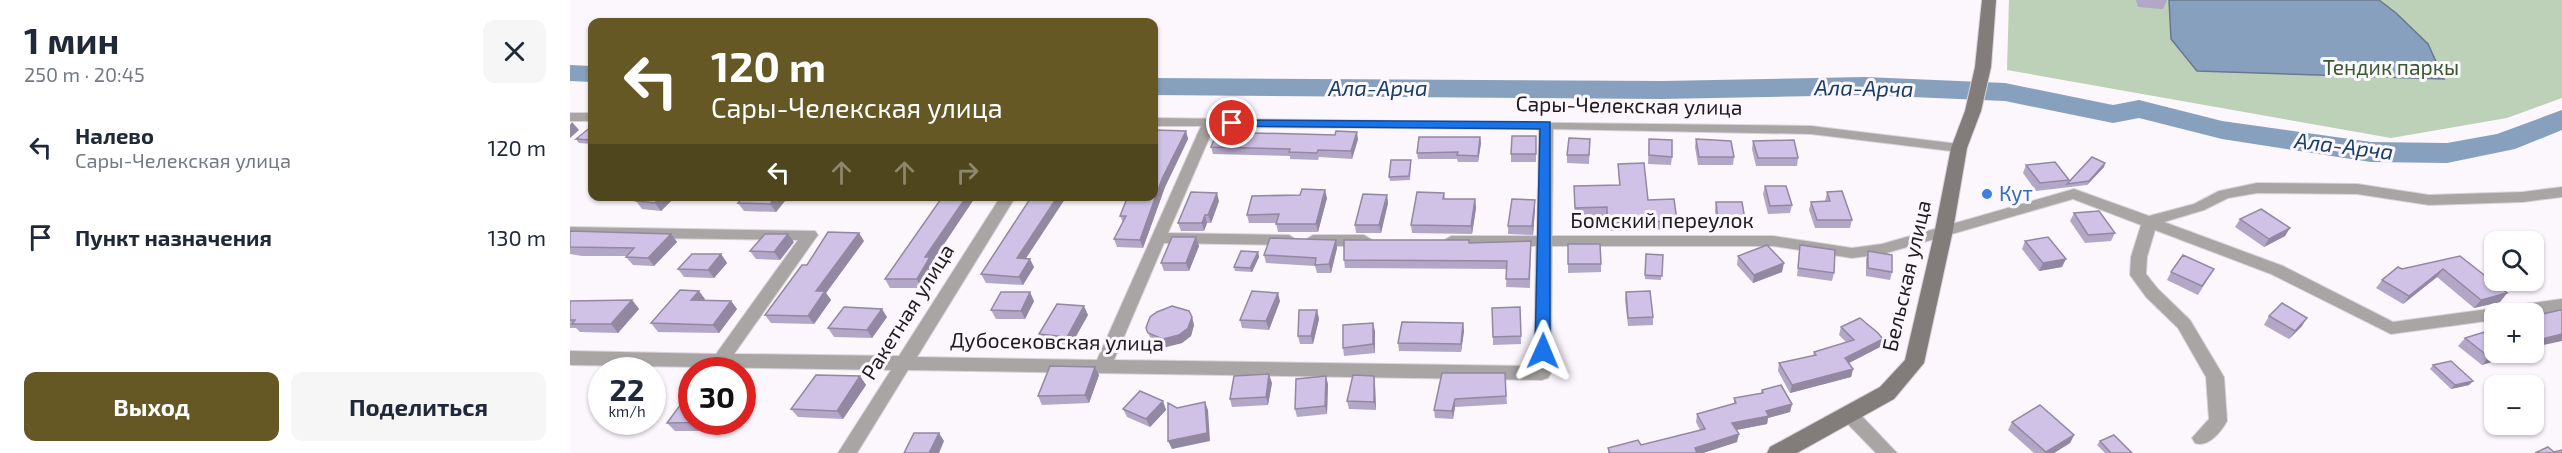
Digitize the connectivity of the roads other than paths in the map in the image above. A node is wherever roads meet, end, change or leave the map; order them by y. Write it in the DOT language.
graph roads {
  1 [pos="1989,0"];
  2 [pos="570,117"];
  3 [pos="588,117"];
  4 [pos="1158,122"];
  5 [pos="1209,123"];
  6 [pos="1546,125"];
  7 [pos="1959,147"];
  8 [pos="2562,192"];
  9 [pos="1006,201"];
  10 [pos="2150,221"];
  11 [pos="1944,230"];
  12 [pos="570,232"];
  13 [pos="1160,238"];
  14 [pos="1381,241"];
  15 [pos="1439,241"];
  16 [pos="1544,242"];
  17 [pos="2562,305"];
  18 [pos="2544,307"];
  19 [pos="2484,316"];
  20 [pos="723,357"];
  21 [pos="570,358"];
  22 [pos="678,359"];
  23 [pos="756,360"];
  24 [pos="903,362"];
  25 [pos="1103,365"];
  26 [pos="1849,414"];
  27 [pos="2201,438"];
  28 [pos="847,453"];
  29 [pos="1778,453"];
  30 [pos="1888,453"];
  1 -- 7 [label="street, Бельская улица"];
  2 -- 3 [label="street"];
  4 -- 5 [label="street, Сары-Челекская улица"];
  5 -- 6 [label="street, Сары-Челекская улица"];
  5 -- 13 [label="street"];
  6 -- 7 [label="street, Сары-Челекская улица"];
  6 -- 16 [label="street"];
  7 -- 11 [label="street, Бельская улица"];
  8 -- 10 [label="street"];
  9 -- 24 [label="street, Ракетная улица"];
  10 -- 11 [label="street, Бомский переулок"];
  10 -- 19 [label="street, Бомский переулок"];
  10 -- 27 [label="street"];
  11 -- 16 [label="street, Бомский переулок"];
  11 -- 26 [label="street, Бельская улица"];
  12 -- 20 [label="street"];
  13 -- 14 [label="street"];
  13 -- 25 [label="street"];
  15 -- 16 [label="street, Бомский переулок"];
  16 -- 25 [label="street, Дубосековская улица"];
  17 -- 18 [label="street, Бомский переулок"];
  21 -- 22 [label="street, Дубосековская улица"];
  23 -- 24 [label="street, Дубосековская улица"];
  24 -- 25 [label="street, Дубосековская улица"];
  24 -- 28 [label="street, Ракетная улица"];
  26 -- 29 [label="street, Бельская улица"];
  26 -- 30 [label="street"];
}
